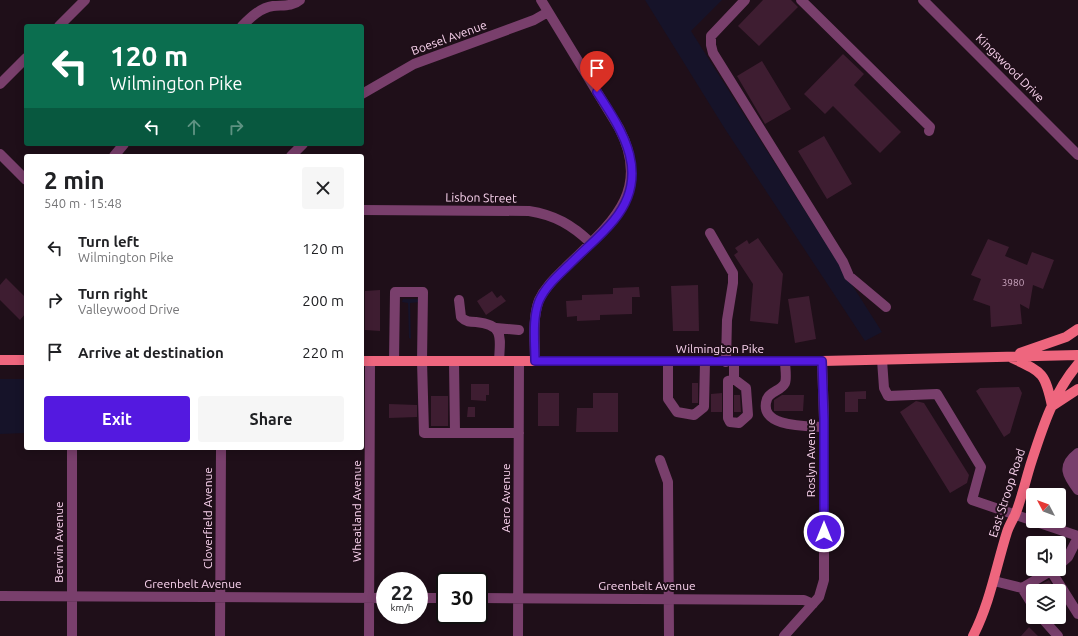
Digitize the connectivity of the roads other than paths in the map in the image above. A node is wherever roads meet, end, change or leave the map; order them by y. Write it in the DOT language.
graph roads {
  1 [pos="85,0"];
  2 [pos="300,0"];
  3 [pos="541,0"];
  4 [pos="745,0"];
  5 [pos="801,0"];
  6 [pos="924,0"];
  7 [pos="272,3"];
  8 [pos="548,12"];
  9 [pos="61,24"];
  10 [pos="244,24"];
  11 [pos="24,60"];
  12 [pos="0,84"];
  13 [pos="364,93"];
  14 [pos="929,131"];
  15 [pos="122,146"];
  16 [pos="301,146"];
  17 [pos="0,154"];
  18 [pos="116,154"];
  19 [pos="293,154"];
  20 [pos="1078,155"];
  21 [pos="24,178"];
  22 [pos="364,210"];
  23 [pos="710,233"];
  24 [pos="591,243"];
  25 [pos="459,300"];
  26 [pos="886,307"];
  27 [pos="496,328"];
  28 [pos="1078,329"];
  29 [pos="519,330"];
  30 [pos="1078,355"];
  31 [pos="1010,357"];
  32 [pos="0,360"];
  33 [pos="24,360"];
  34 [pos="882,360"];
  35 [pos="366,361"];
  36 [pos="394,361"];
  37 [pos="422,361"];
  38 [pos="454,361"];
  39 [pos="519,361"];
  40 [pos="535,361"];
  41 [pos="785,361"];
  42 [pos="822,361"];
  43 [pos="499,362"];
  44 [pos="668,362"];
  45 [pos="705,362"];
  46 [pos="730,362"];
  47 [pos="1078,364"];
  48 [pos="731,383"];
  49 [pos="1078,389"];
  50 [pos="1052,406"];
  51 [pos="824,428"];
  52 [pos="455,433"];
  53 [pos="519,433"];
  54 [pos="72,450"];
  55 [pos="221,450"];
  56 [pos="1078,453"];
  57 [pos="660,460"];
  58 [pos="1078,463"];
  59 [pos="1078,477"];
  60 [pos="1078,490"];
  61 [pos="1015,514"];
  62 [pos="1078,537"];
  63 [pos="1066,559"];
  64 [pos="1043,576"];
  65 [pos="1059,576"];
  66 [pos="1061,576"];
  67 [pos="994,582"];
  68 [pos="1022,588"];
  69 [pos="1026,595"];
  70 [pos="0,596"];
  71 [pos="72,596"];
  72 [pos="220,597"];
  73 [pos="370,598"];
  74 [pos="376,598"];
  75 [pos="488,598"];
  76 [pos="518,598"];
  77 [pos="668,599"];
  78 [pos="1078,602"];
  79 [pos="814,604"];
  80 [pos="1078,614"];
  81 [pos="1047,624"];
  82 [pos="72,636"];
  83 [pos="220,636"];
  84 [pos="370,636"];
  85 [pos="518,636"];
  86 [pos="669,636"];
  87 [pos="784,636"];
  88 [pos="973,636"];
  89 [pos="1058,636"];
  1 -- 9 [label="street"];
  2 -- 7 [label="street"];
  3 -- 8 [label="street"];
  4 -- 26 [label="street"];
  5 -- 14 [label="street"];
  6 -- 20 [label="street, Kingswood Drive"];
  7 -- 10 [label="street"];
  8 -- 13 [label="street, Boesel Avenue"];
  8 -- 24 [label="street"];
  11 -- 12 [label="street"];
  15 -- 18 [label="street"];
  16 -- 19 [label="street"];
  17 -- 21 [label="street"];
  22 -- 24 [label="street, Lisbon Street"];
  23 -- 46 [label="street"];
  24 -- 40 [label="street"];
  25 -- 27 [label="street"];
  27 -- 29 [label="street"];
  27 -- 43 [label="street"];
  28 -- 31 [label="main road"];
  30 -- 31 [label="main road, Wilmington Pike"];
  31 -- 34 [label="main road, Wilmington Pike"];
  31 -- 50 [label="main road"];
  32 -- 33 [label="main road"];
  34 -- 42 [label="main road, Wilmington Pike"];
  34 -- 61 [label="street"];
  35 -- 36 [label="main road, Wilmington Pike"];
  35 -- 73 [label="street, Wheatland Avenue"];
  36 -- 37 [label="main road, Wilmington Pike"];
  36 -- 37 [label="street"];
  37 -- 38 [label="main road, Wilmington Pike"];
  37 -- 52 [label="street"];
  38 -- 43 [label="main road, Wilmington Pike"];
  38 -- 52 [label="street"];
  39 -- 40 [label="main road, Wilmington Pike"];
  39 -- 43 [label="main road, Wilmington Pike"];
  39 -- 53 [label="street, Aero Avenue"];
  40 -- 44 [label="main road, Wilmington Pike"];
  41 -- 42 [label="main road, Wilmington Pike"];
  41 -- 46 [label="main road, Wilmington Pike"];
  41 -- 51 [label="street"];
  42 -- 51 [label="street, Roslyn Avenue"];
  44 -- 45 [label="main road, Wilmington Pike"];
  44 -- 45 [label="street"];
  45 -- 46 [label="main road, Wilmington Pike"];
  46 -- 48 [label="street"];
  47 -- 50 [label="main road, East Stroop Road"];
  48 -- 48 [label="street"];
  49 -- 50 [label="main road"];
  50 -- 61 [label="main road, East Stroop Road"];
  51 -- 79 [label="street, Roslyn Avenue"];
  52 -- 53 [label="street"];
  53 -- 76 [label="street, Aero Avenue"];
  54 -- 71 [label="street, Berwin Avenue"];
  55 -- 72 [label="street, Cloverfield Avenue"];
  56 -- 60 [label="street"];
  57 -- 77 [label="street"];
  58 -- 59 [label="street"];
  61 -- 62 [label="street"];
  61 -- 67 [label="main road, East Stroop Road"];
  62 -- 63 [label="street"];
  64 -- 68 [label="street"];
  65 -- 80 [label="street"];
  66 -- 78 [label="street"];
  67 -- 68 [label="street"];
  67 -- 88 [label="main road, East Stroop Road"];
  68 -- 69 [label="street"];
  70 -- 71 [label="street, Greenbelt Avenue"];
  71 -- 72 [label="street, Greenbelt Avenue"];
  71 -- 82 [label="street, Berwin Avenue"];
  72 -- 73 [label="street, Greenbelt Avenue"];
  72 -- 83 [label="street, Cloverfield Avenue"];
  73 -- 74 [label="street, Greenbelt Avenue"];
  73 -- 84 [label="street, Wheatland Avenue"];
  75 -- 76 [label="street, Greenbelt Avenue"];
  76 -- 77 [label="street, Greenbelt Avenue"];
  76 -- 85 [label="street, Aero Avenue"];
  77 -- 79 [label="street, Greenbelt Avenue"];
  77 -- 86 [label="street"];
  79 -- 87 [label="street, Roslyn Avenue"];
  81 -- 89 [label="street"];
}
